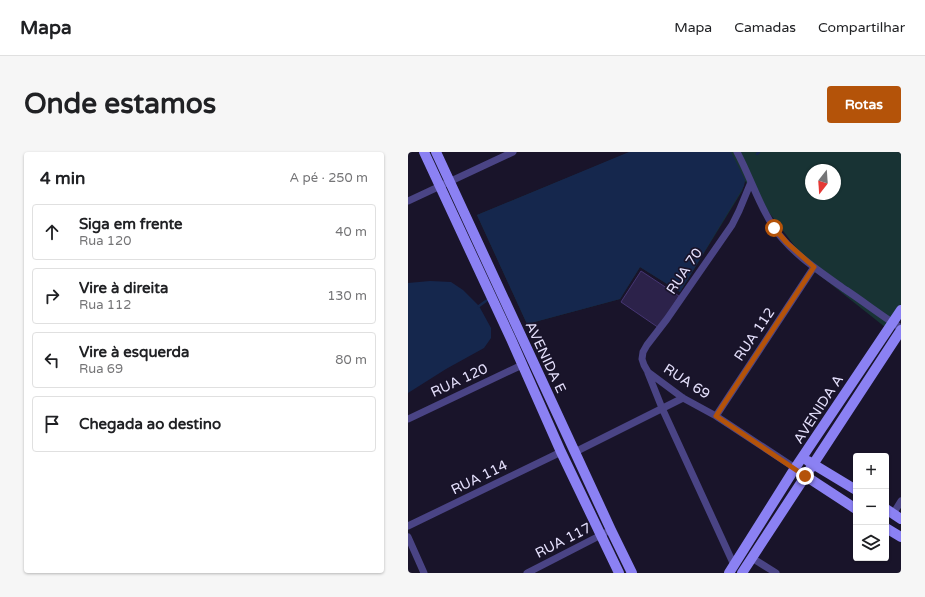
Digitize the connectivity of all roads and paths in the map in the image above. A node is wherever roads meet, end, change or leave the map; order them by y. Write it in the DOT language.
graph roads {
  1 [pos="424,152"];
  2 [pos="436,152"];
  3 [pos="513,152"];
  4 [pos="737,152"];
  5 [pos="750,182"];
  6 [pos="444,184"];
  7 [pos="408,201"];
  8 [pos="814,267"];
  9 [pos="901,310"];
  10 [pos="892,322"];
  11 [pos="901,329"];
  12 [pos="523,342"];
  13 [pos="647,345"];
  14 [pos="514,347"];
  15 [pos="522,365"];
  16 [pos="648,372"];
  17 [pos="683,398"];
  18 [pos="662,408"];
  19 [pos="716,416"];
  20 [pos="408,418"];
  21 [pos="561,452"];
  22 [pos="575,452"];
  23 [pos="802,458"];
  24 [pos="813,463"];
  25 [pos="795,468"];
  26 [pos="805,476"];
  27 [pos="854,489"];
  28 [pos="901,501"];
  29 [pos="853,506"];
  30 [pos="893,514"];
  31 [pos="408,526"];
  32 [pos="611,530"];
  33 [pos="889,530"];
  34 [pos="601,535"];
  35 [pos="408,536"];
  36 [pos="901,537"];
  37 [pos="752,558"];
  38 [pos="732,569"];
  39 [pos="424,573"];
  40 [pos="528,573"];
  41 [pos="618,573"];
  42 [pos="632,573"];
  43 [pos="742,573"];
  44 [pos="776,573"];
  1 -- 6 [label="main road, AVENIDA E"];
  2 -- 6 [label="main road, AVENIDA E"];
  3 -- 6 [label="street"];
  4 -- 5 [label="street"];
  5 -- 8 [label="street"];
  5 -- 13 [label="street, RUA 70"];
  6 -- 7 [label="street"];
  6 -- 12 [label="main road, AVENIDA E"];
  6 -- 14 [label="main road, AVENIDA E"];
  8 -- 10 [label="street"];
  8 -- 19 [label="street, RUA 112"];
  9 -- 10 [label="main road, AVENIDA A"];
  10 -- 11 [label="street"];
  10 -- 23 [label="main road, AVENIDA A"];
  11 -- 24 [label="main road, AVENIDA A"];
  12 -- 14 [label="main road"];
  12 -- 22 [label="main road, AVENIDA E"];
  13 -- 16 [label="street, RUA 69"];
  14 -- 15 [label="main road, AVENIDA E"];
  15 -- 20 [label="street, RUA 120"];
  15 -- 21 [label="main road, AVENIDA E"];
  16 -- 17 [label="street, RUA 69"];
  16 -- 18 [label="street"];
  17 -- 18 [label="street"];
  17 -- 19 [label="street, RUA 69"];
  18 -- 22 [label="street"];
  18 -- 38 [label="street"];
  19 -- 25 [label="street, RUA 69"];
  21 -- 31 [label="street, RUA 114"];
  21 -- 34 [label="main road, AVENIDA E"];
  22 -- 32 [label="main road, AVENIDA E"];
  23 -- 24 [label="main road"];
  23 -- 25 [label="main road, AVENIDA A"];
  24 -- 26 [label="main road, AVENIDA A"];
  24 -- 27 [label="main road"];
  25 -- 26 [label="main road, RUA 69"];
  25 -- 38 [label="main road, AVENIDA A"];
  26 -- 29 [label="main road, RUA 69"];
  26 -- 37 [label="main road, AVENIDA A"];
  28 -- 30 [label="street"];
  32 -- 34 [label="street, RUA 117"];
  32 -- 42 [label="main road, AVENIDA E"];
  33 -- 36 [label="main road"];
  34 -- 40 [label="street, RUA 117"];
  34 -- 41 [label="main road, AVENIDA E"];
  35 -- 39 [label="street"];
  37 -- 43 [label="main road, AVENIDA A"];
  37 -- 44 [label="street"];
}
